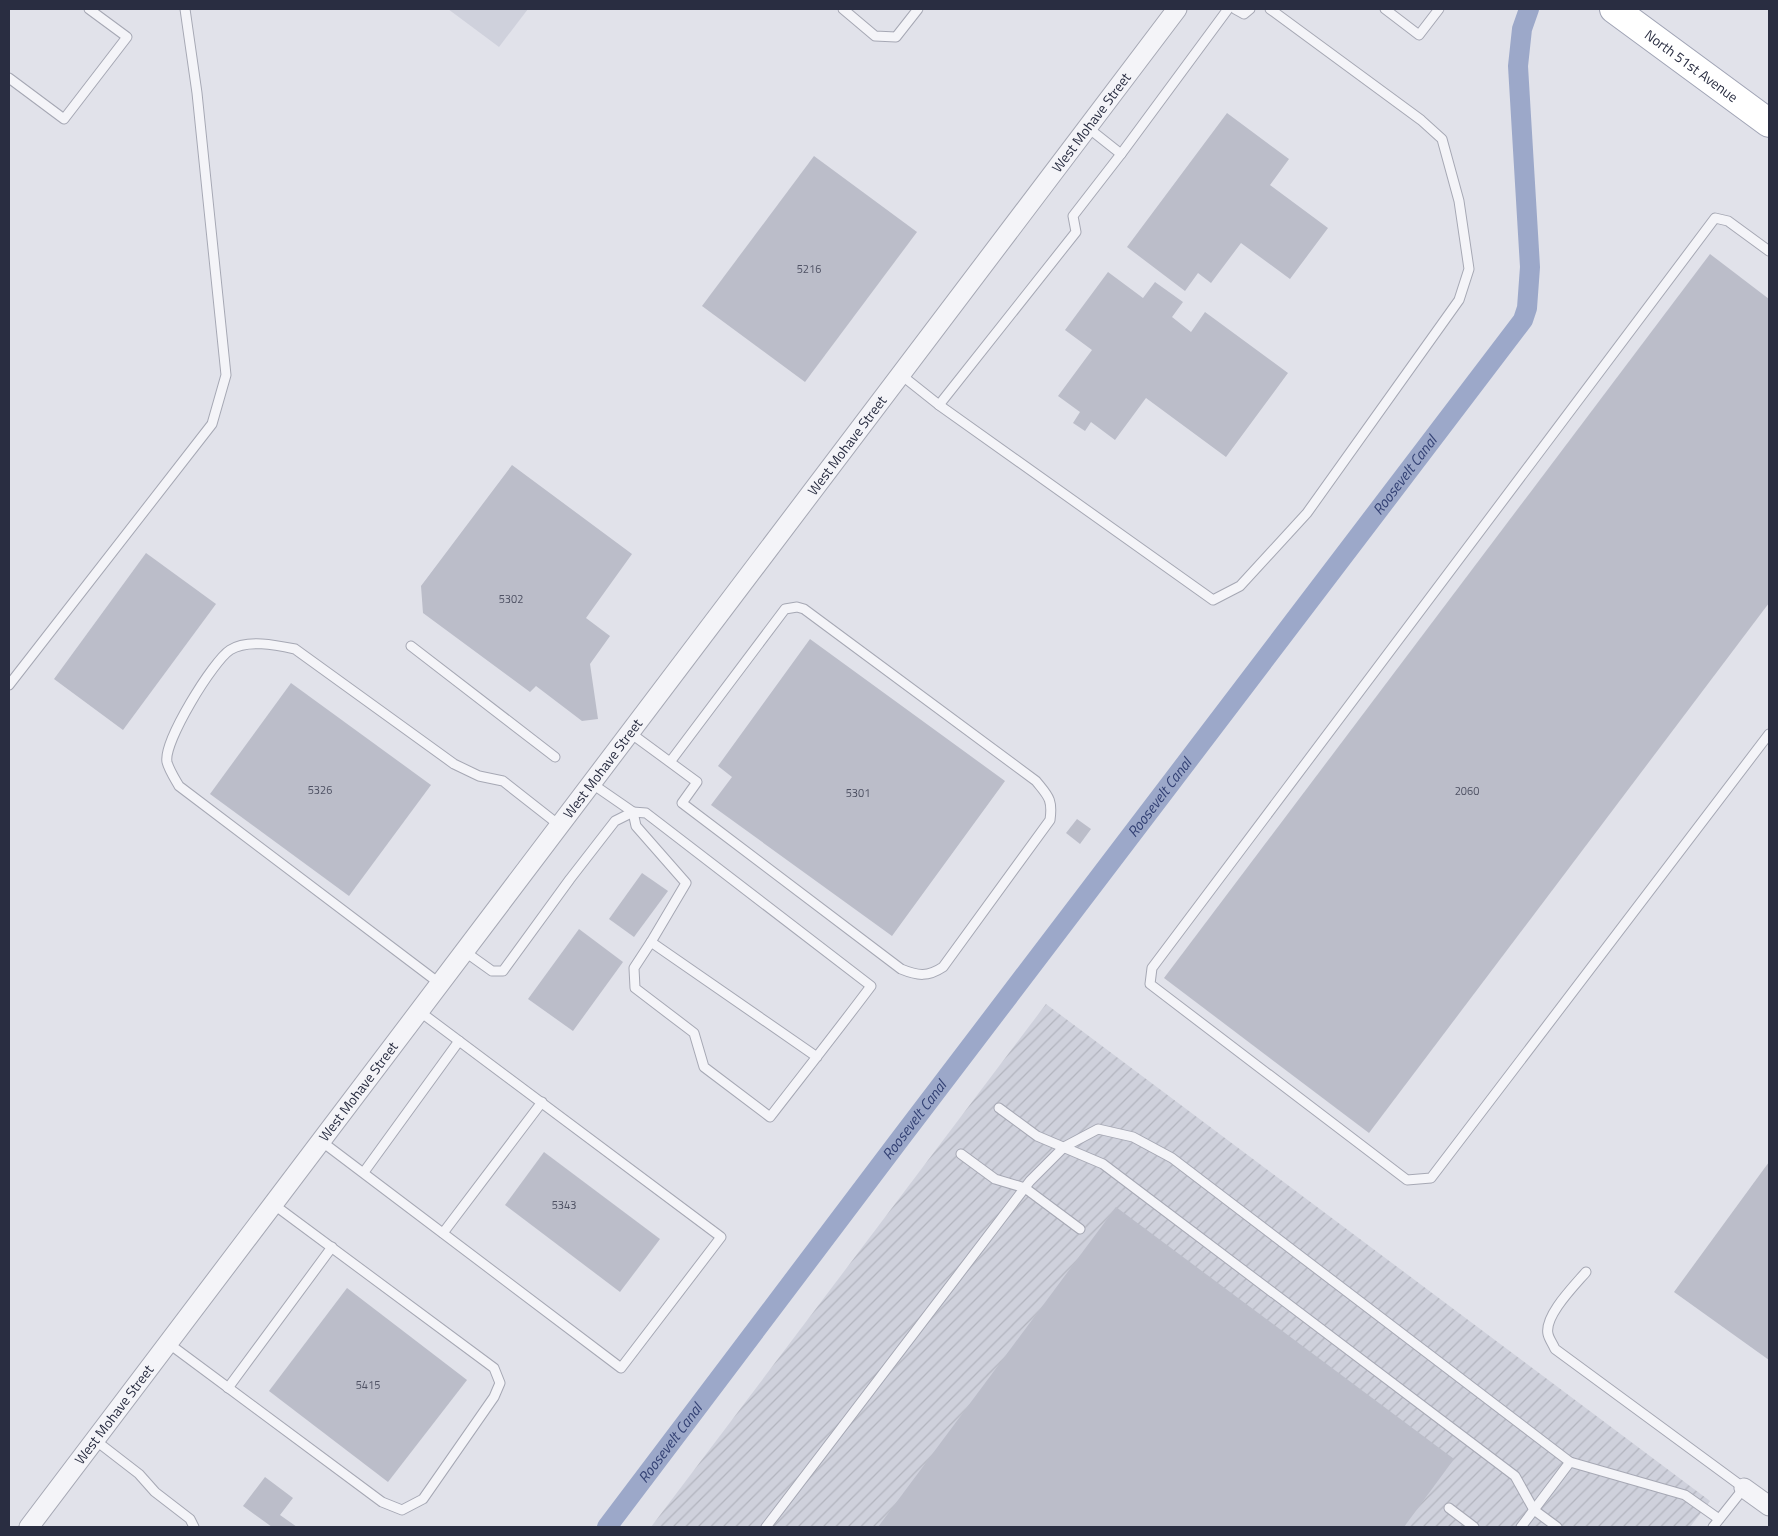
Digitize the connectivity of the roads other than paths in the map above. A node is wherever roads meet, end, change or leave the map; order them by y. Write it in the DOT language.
graph roads {
  1 [pos="89,9"];
  2 [pos="185,9"];
  3 [pos="842,9"];
  4 [pos="918,9"];
  5 [pos="1177,9"];
  6 [pos="1228,9"];
  7 [pos="1235,9"];
  8 [pos="1250,9"];
  9 [pos="1270,9"];
  10 [pos="1385,9"];
  11 [pos="1439,9"];
  12 [pos="1614,9"];
  13 [pos="9,78"];
  14 [pos="1769,123"];
  15 [pos="1087,127"];
  16 [pos="1121,154"];
  17 [pos="1769,251"];
  18 [pos="900,374"];
  19 [pos="939,405"];
  20 [pos="411,646"];
  21 [pos="9,685"];
  22 [pos="629,732"];
  23 [pos="1769,734"];
  24 [pos="555,757"];
  25 [pos="670,762"];
  26 [pos="591,783"];
  27 [pos="633,812"];
  28 [pos="559,825"];
  29 [pos="651,942"];
  30 [pos="464,951"];
  31 [pos="439,983"];
  32 [pos="419,1011"];
  33 [pos="459,1041"];
  34 [pos="817,1057"];
  35 [pos="542,1102"];
  36 [pos="998,1108"];
  37 [pos="321,1141"];
  38 [pos="1064,1147"];
  39 [pos="962,1154"];
  40 [pos="364,1172"];
  41 [pos="1025,1188"];
  42 [pos="273,1204"];
  43 [pos="1080,1229"];
  44 [pos="443,1233"];
  45 [pos="332,1247"];
  46 [pos="1586,1272"];
  47 [pos="168,1343"];
  48 [pos="228,1388"];
  49 [pos="95,1440"];
  50 [pos="1570,1462"];
  51 [pos="1744,1488"];
  52 [pos="1769,1506"];
  53 [pos="1449,1508"];
  54 [pos="1534,1510"];
  55 [pos="1719,1519"];
  56 [pos="29,1527"];
  57 [pos="194,1527"];
  58 [pos="766,1527"];
  59 [pos="1474,1527"];
  60 [pos="1521,1527"];
  61 [pos="1557,1527"];
  62 [pos="1713,1527"];
  1 -- 13 [label="lane"];
  2 -- 21 [label="lane"];
  3 -- 4 [label="lane"];
  5 -- 15 [label="street, West Mohave Street"];
  6 -- 16 [label="lane"];
  7 -- 8 [label="lane"];
  9 -- 19 [label="lane"];
  10 -- 11 [label="lane"];
  12 -- 14 [label="main road, North 51st Avenue"];
  15 -- 16 [label="lane"];
  15 -- 18 [label="street, West Mohave Street"];
  16 -- 19 [label="lane"];
  17 -- 23 [label="lane"];
  18 -- 19 [label="lane"];
  18 -- 22 [label="street, West Mohave Street"];
  20 -- 24 [label="lane"];
  22 -- 25 [label="lane"];
  22 -- 26 [label="street, West Mohave Street"];
  25 -- 25 [label="lane"];
  26 -- 27 [label="lane"];
  26 -- 28 [label="street, West Mohave Street"];
  27 -- 29 [label="lane"];
  27 -- 30 [label="lane"];
  27 -- 34 [label="lane"];
  28 -- 30 [label="street, West Mohave Street"];
  28 -- 31 [label="lane"];
  29 -- 34 [label="lane"];
  29 -- 34 [label="lane"];
  30 -- 31 [label="street, West Mohave Street"];
  31 -- 32 [label="street, West Mohave Street"];
  32 -- 33 [label="lane"];
  32 -- 37 [label="street, West Mohave Street"];
  33 -- 35 [label="lane"];
  33 -- 40 [label="lane"];
  35 -- 44 [label="lane"];
  35 -- 44 [label="lane"];
  36 -- 38 [label="lane"];
  37 -- 40 [label="lane"];
  37 -- 42 [label="street, West Mohave Street"];
  38 -- 41 [label="lane"];
  38 -- 50 [label="lane"];
  38 -- 54 [label="lane"];
  39 -- 41 [label="lane"];
  40 -- 44 [label="lane"];
  41 -- 43 [label="lane"];
  41 -- 58 [label="lane"];
  42 -- 45 [label="lane"];
  42 -- 47 [label="street, West Mohave Street"];
  45 -- 48 [label="lane"];
  45 -- 48 [label="lane"];
  46 -- 51 [label="lane"];
  47 -- 48 [label="lane"];
  47 -- 49 [label="street, West Mohave Street"];
  49 -- 56 [label="street, West Mohave Street"];
  49 -- 57 [label="lane"];
  50 -- 54 [label="lane"];
  50 -- 55 [label="lane"];
  51 -- 52 [label="street"];
  51 -- 55 [label="lane"];
  53 -- 59 [label="lane"];
  54 -- 60 [label="lane"];
  54 -- 61 [label="lane"];
  55 -- 62 [label="lane"];
}
